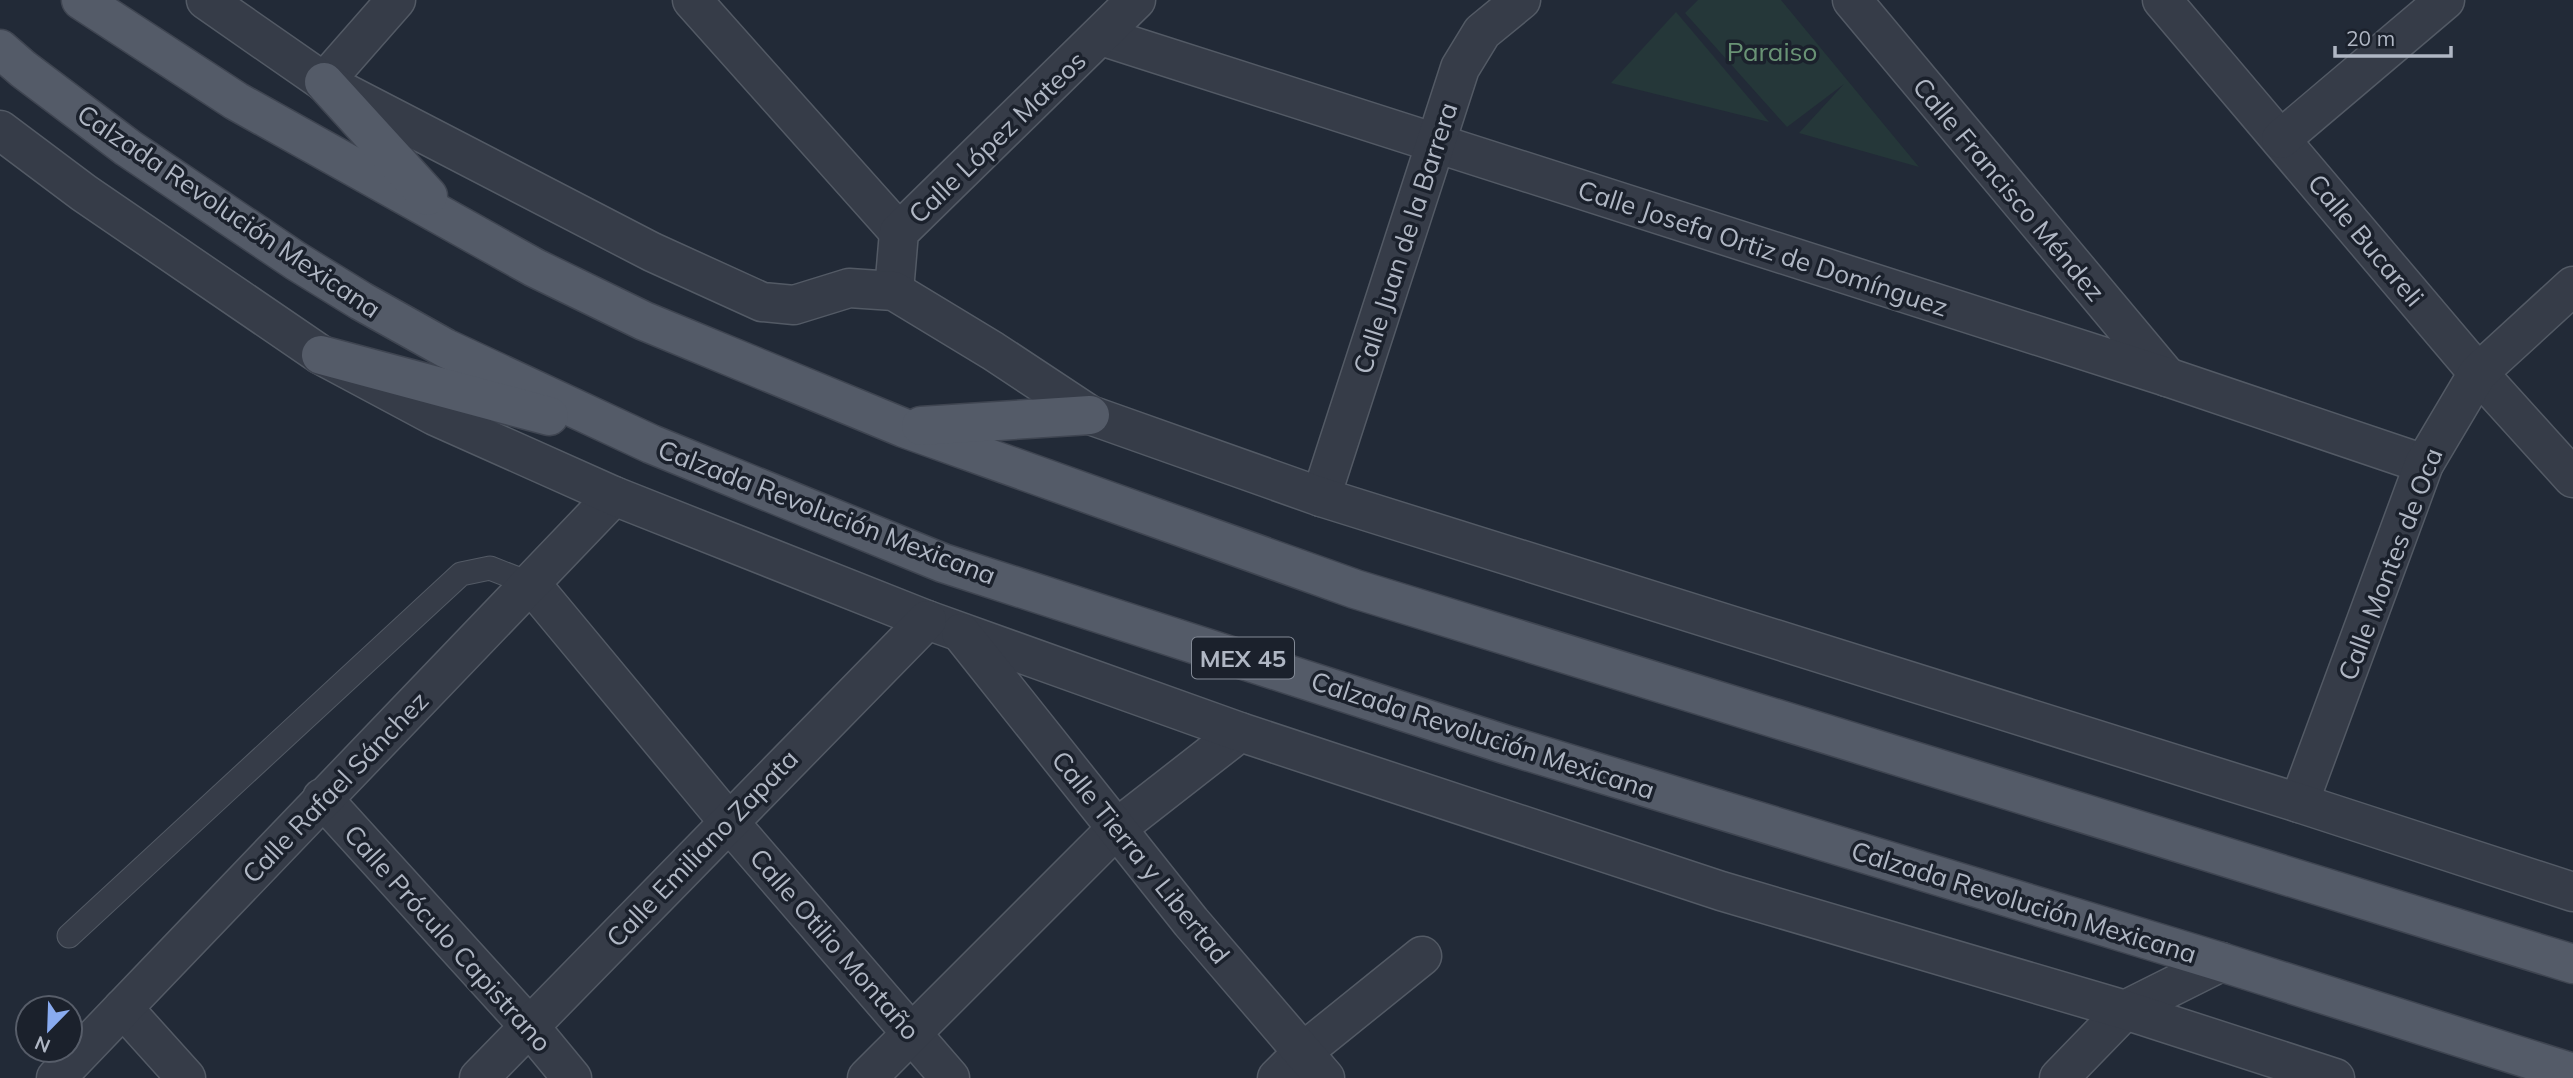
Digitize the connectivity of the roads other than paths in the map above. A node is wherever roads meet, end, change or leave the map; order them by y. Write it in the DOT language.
graph roads {
  1 [pos="81,0"];
  2 [pos="206,0"];
  3 [pos="397,0"];
  4 [pos="692,0"];
  5 [pos="1136,0"];
  6 [pos="1521,0"];
  7 [pos="1852,0"];
  8 [pos="2162,0"];
  9 [pos="2445,0"];
  10 [pos="1101,36"];
  11 [pos="0,50"];
  12 [pos="324,82"];
  13 [pos="0,131"];
  14 [pos="2281,139"];
  15 [pos="1434,142"];
  16 [pos="451,221"];
  17 [pos="900,232"];
  18 [pos="2573,286"];
  19 [pos="894,291"];
  20 [pos="321,355"];
  21 [pos="2478,373"];
  22 [pos="2167,377"];
  23 [pos="1090,415"];
  24 [pos="904,428"];
  25 [pos="651,444"];
  26 [pos="2424,464"];
  27 [pos="2573,478"];
  28 [pos="614,496"];
  29 [pos="1321,497"];
  30 [pos="531,584"];
  31 [pos="944,626"];
  32 [pos="1240,732"];
  33 [pos="323,799"];
  34 [pos="2299,803"];
  35 [pos="728,821"];
  36 [pos="1117,828"];
  37 [pos="2573,892"];
  38 [pos="69,936"];
  39 [pos="1422,956"];
  40 [pos="2221,962"];
  41 [pos="2573,964"];
  42 [pos="123,1007"];
  43 [pos="2125,1010"];
  44 [pos="529,1026"];
  45 [pos="913,1033"];
  46 [pos="1302,1069"];
  47 [pos="2573,1073"];
  48 [pos="56,1078"];
  49 [pos="186,1078"];
  50 [pos="479,1078"];
  51 [pos="572,1078"];
  52 [pos="867,1078"];
  53 [pos="950,1078"];
  54 [pos="2059,1078"];
  55 [pos="2335,1078"];
  1 -- 16 [label="main road"];
  2 -- 12 [label="street"];
  3 -- 12 [label="street"];
  4 -- 17 [label="street"];
  5 -- 10 [label="street, Calle López Mateos"];
  6 -- 15 [label="street, Calle Juan de la Barrera"];
  7 -- 22 [label="street, Calle Francisco Méndez"];
  8 -- 14 [label="street, Calle Bucareli"];
  9 -- 14 [label="street"];
  10 -- 15 [label="street, Calle Josefa Ortiz de Domínguez"];
  10 -- 17 [label="street, Calle López Mateos"];
  11 -- 25 [label="main road, Calzada Revolución Mexicana / MEX 45"];
  12 -- 16 [label="main road"];
  12 -- 19 [label="street"];
  13 -- 20 [label="street"];
  14 -- 21 [label="street, Calle Bucareli"];
  15 -- 22 [label="street, Calle Josefa Ortiz de Domínguez"];
  15 -- 29 [label="street, Calle Juan de la Barrera"];
  16 -- 24 [label="main road"];
  17 -- 19 [label="street, Calle López Mateos"];
  18 -- 21 [label="street, Calle Montes de Oca"];
  19 -- 23 [label="street"];
  20 -- 25 [label="main road"];
  20 -- 28 [label="street"];
  21 -- 26 [label="street, Calle Montes de Oca"];
  21 -- 27 [label="street, Calle Bucareli"];
  22 -- 26 [label="street, Calle Josefa Ortiz de Domínguez"];
  23 -- 24 [label="main road"];
  23 -- 29 [label="street"];
  24 -- 41 [label="main road"];
  25 -- 40 [label="main road, Calzada Revolución Mexicana / MEX 45"];
  26 -- 34 [label="street, Calle Montes de Oca"];
  28 -- 30 [label="street, Calle Rafael Sánchez"];
  28 -- 31 [label="street"];
  29 -- 34 [label="street"];
  30 -- 33 [label="street, Calle Rafael Sánchez"];
  30 -- 35 [label="street, Calle Otilio Montaño"];
  30 -- 38 [label="lane"];
  31 -- 32 [label="street"];
  31 -- 35 [label="street, Calle Emiliano Zapata"];
  31 -- 36 [label="street, Calle Tierra y Libertad"];
  32 -- 36 [label="street"];
  32 -- 43 [label="street"];
  33 -- 42 [label="street, Calle Rafael Sánchez"];
  33 -- 44 [label="street, Calle Próculo Capistrano"];
  34 -- 37 [label="street"];
  35 -- 44 [label="street, Calle Emiliano Zapata"];
  35 -- 45 [label="street, Calle Otilio Montaño"];
  36 -- 45 [label="street"];
  36 -- 46 [label="street, Calle Tierra y Libertad"];
  39 -- 46 [label="street"];
  40 -- 43 [label="street"];
  40 -- 47 [label="main road, Calzada Revolución Mexicana / MEX 45"];
  42 -- 48 [label="street, Calle Rafael Sánchez"];
  42 -- 49 [label="street"];
  43 -- 54 [label="street"];
  43 -- 55 [label="street"];
  44 -- 50 [label="street, Calle Emiliano Zapata"];
  44 -- 51 [label="street, Calle Próculo Capistrano"];
  45 -- 52 [label="street"];
  45 -- 53 [label="street, Calle Otilio Montaño"];
}
